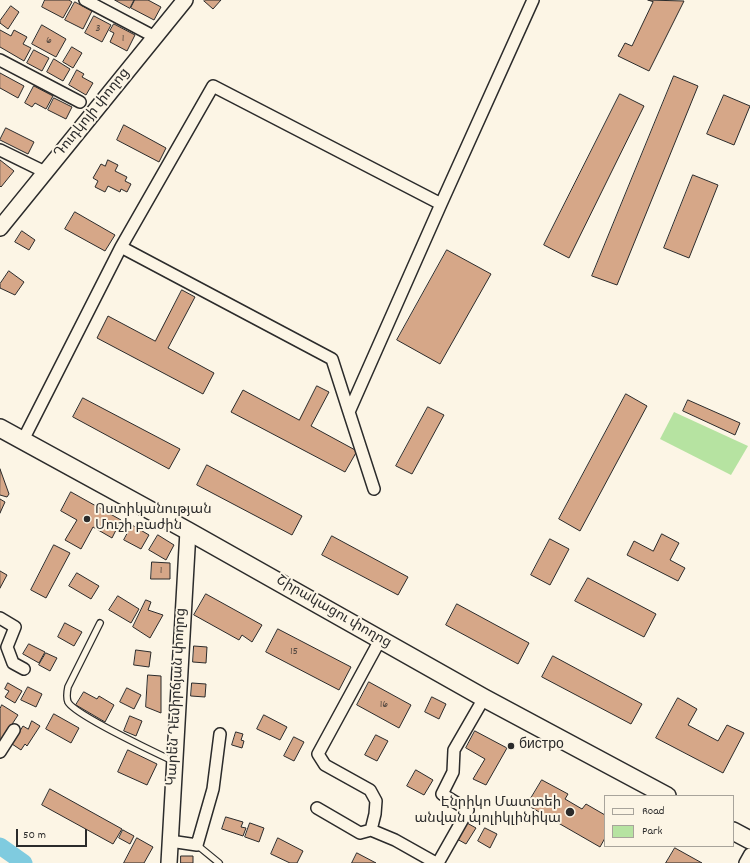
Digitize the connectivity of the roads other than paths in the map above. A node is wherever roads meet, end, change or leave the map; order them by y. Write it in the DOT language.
graph roads {
  1 [pos="85,0"];
  2 [pos="185,0"];
  3 [pos="533,0"];
  4 [pos="155,37"];
  5 [pos="0,60"];
  6 [pos="80,102"];
  7 [pos="0,150"];
  8 [pos="45,172"];
  9 [pos="441,204"];
  10 [pos="0,228"];
  11 [pos="121,247"];
  12 [pos="349,412"];
  13 [pos="0,428"];
  14 [pos="23,440"];
  15 [pos="374,489"];
  16 [pos="188,531"];
  17 [pos="0,618"];
  18 [pos="100,623"];
  19 [pos="380,640"];
  20 [pos="24,669"];
  21 [pos="484,698"];
  22 [pos="14,730"];
  23 [pos="220,734"];
  24 [pos="0,752"];
  25 [pos="175,762"];
  26 [pos="665,795"];
  27 [pos="317,808"];
  28 [pos="371,830"];
  29 [pos="734,832"];
  30 [pos="750,840"];
  31 [pos="170,841"];
  32 [pos="198,845"];
  33 [pos="750,854"];
  34 [pos="169,863"];
  35 [pos="219,863"];
  36 [pos="437,863"];
  37 [pos="745,863"];
  1 -- 4 [label="street"];
  2 -- 4 [label="street, Դուդկոյի փողոց"];
  3 -- 9 [label="street"];
  4 -- 8 [label="street, Դուդկոյի փողոց"];
  5 -- 6 [label="street"];
  7 -- 8 [label="street"];
  8 -- 10 [label="street, Դուդկոյի փողոց"];
  9 -- 11 [label="street"];
  9 -- 12 [label="street"];
  11 -- 12 [label="street"];
  11 -- 14 [label="street"];
  12 -- 15 [label="street"];
  13 -- 14 [label="main road, Շիրակացու փողոց"];
  14 -- 16 [label="main road, Շիրակացու փողոց"];
  16 -- 19 [label="main road, Շիրակացու փողոց"];
  16 -- 25 [label="street, Կարեն Դեմիրճյան փողոց"];
  17 -- 20 [label="street"];
  18 -- 25 [label="lane"];
  19 -- 21 [label="main road, Շիրակացու փողոց"];
  19 -- 28 [label="street"];
  21 -- 26 [label="main road, Շիրակացու փողոց"];
  21 -- 36 [label="street"];
  22 -- 24 [label="street"];
  23 -- 32 [label="street"];
  25 -- 31 [label="street, Կարեն Դեմիրճյան փողոց"];
  27 -- 28 [label="street"];
  28 -- 36 [label="street"];
  29 -- 30 [label="main road"];
  31 -- 32 [label="street"];
  31 -- 34 [label="street, Կարեն Դեմիրճյան փողոց"];
  32 -- 35 [label="lane"];
  33 -- 37 [label="street"];
}
